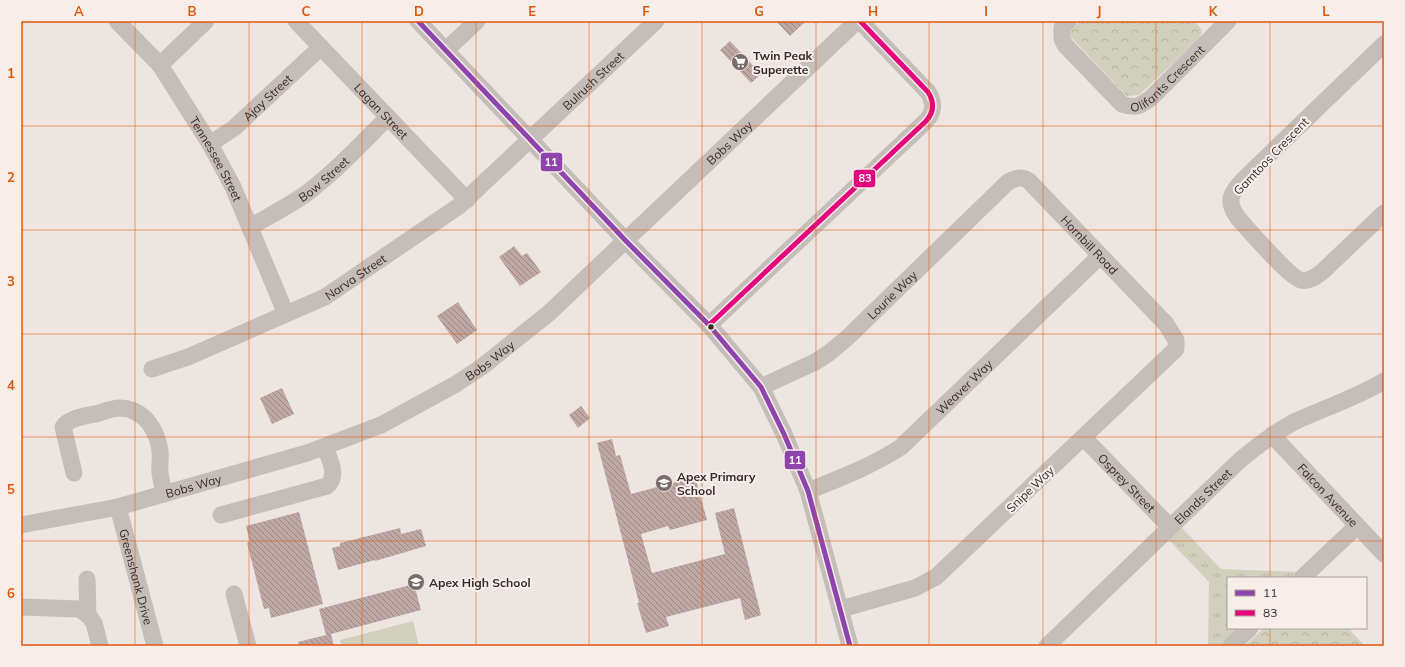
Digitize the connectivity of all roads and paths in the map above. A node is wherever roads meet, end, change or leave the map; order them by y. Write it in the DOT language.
graph roads {
  1 [pos="117,21"];
  2 [pos="206,21"];
  3 [pos="296,21"];
  4 [pos="418,21"];
  5 [pos="477,21"];
  6 [pos="656,21"];
  7 [pos="859,21"];
  8 [pos="1068,21"];
  9 [pos="1217,24"];
  10 [pos="1384,44"];
  11 [pos="321,47"];
  12 [pos="446,50"];
  13 [pos="160,65"];
  14 [pos="388,118"];
  15 [pos="531,140"];
  16 [pos="210,144"];
  17 [pos="1008,182"];
  18 [pos="467,200"];
  19 [pos="1384,213"];
  20 [pos="250,227"];
  21 [pos="626,241"];
  22 [pos="1100,256"];
  23 [pos="286,314"];
  24 [pos="1166,324"];
  25 [pos="709,326"];
  26 [pos="152,369"];
  27 [pos="1384,382"];
  28 [pos="761,387"];
  29 [pos="1272,435"];
  30 [pos="1084,438"];
  31 [pos="324,447"];
  32 [pos="74,473"];
  33 [pos="808,491"];
  34 [pos="164,494"];
  35 [pos="118,507"];
  36 [pos="221,515"];
  37 [pos="21,525"];
  38 [pos="1357,526"];
  39 [pos="1170,527"];
  40 [pos="1384,554"];
  41 [pos="1303,577"];
  42 [pos="87,580"];
  43 [pos="234,594"];
  44 [pos="21,607"];
  45 [pos="841,609"];
  46 [pos="88,615"];
  47 [pos="1249,629"];
  48 [pos="100,646"];
  49 [pos="155,646"];
  50 [pos="248,646"];
  51 [pos="850,646"];
  52 [pos="1046,646"];
  53 [pos="1231,646"];
  1 -- 13 [label="street, Tennessee Street"];
  2 -- 13 [label="street"];
  3 -- 11 [label="street, Lagan Street"];
  4 -- 12 [label="street"];
  5 -- 12 [label="street"];
  6 -- 15 [label="street, Bulrush Street"];
  7 -- 21 [label="street, Bobs Way"];
  7 -- 25 [label="street"];
  8 -- 9 [label="street, Olifants Crescent"];
  10 -- 19 [label="street, Gamtoos Crescent"];
  11 -- 14 [label="street, Lagan Street"];
  11 -- 16 [label="street, Ajay Street"];
  12 -- 15 [label="street"];
  13 -- 16 [label="street, Tennessee Street"];
  14 -- 18 [label="street, Lagan Street"];
  14 -- 20 [label="street, Bow Street"];
  15 -- 18 [label="street, Narva Street"];
  15 -- 21 [label="street"];
  16 -- 20 [label="street, Tennessee Street"];
  17 -- 22 [label="street, Hornbill Road"];
  17 -- 28 [label="street, Lourie Way"];
  18 -- 23 [label="street, Narva Street"];
  20 -- 23 [label="street, Tennessee Street"];
  21 -- 25 [label="street"];
  21 -- 31 [label="street, Bobs Way"];
  22 -- 24 [label="street, Hornbill Road"];
  22 -- 33 [label="street, Weaver Way"];
  23 -- 26 [label="street, Narva Street"];
  24 -- 30 [label="street, Snipe Way"];
  25 -- 28 [label="street"];
  27 -- 29 [label="street, Elands Street"];
  28 -- 33 [label="street"];
  29 -- 38 [label="street, Falcon Avenue"];
  29 -- 39 [label="street, Elands Street"];
  30 -- 39 [label="street, Osprey Street"];
  30 -- 45 [label="street, Snipe Way"];
  31 -- 34 [label="street, Bobs Way"];
  31 -- 36 [label="street"];
  32 -- 34 [label="street"];
  33 -- 45 [label="street"];
  34 -- 35 [label="street, Bobs Way"];
  35 -- 37 [label="street, Bobs Way"];
  35 -- 49 [label="street, Greenshank Drive"];
  38 -- 40 [label="street, Falcon Avenue"];
  38 -- 41 [label="street"];
  39 -- 52 [label="street, Elands Street"];
  42 -- 46 [label="street"];
  43 -- 50 [label="street"];
  44 -- 46 [label="street"];
  45 -- 51 [label="street"];
  46 -- 48 [label="street"];
  47 -- 53 [label="street"];
}
